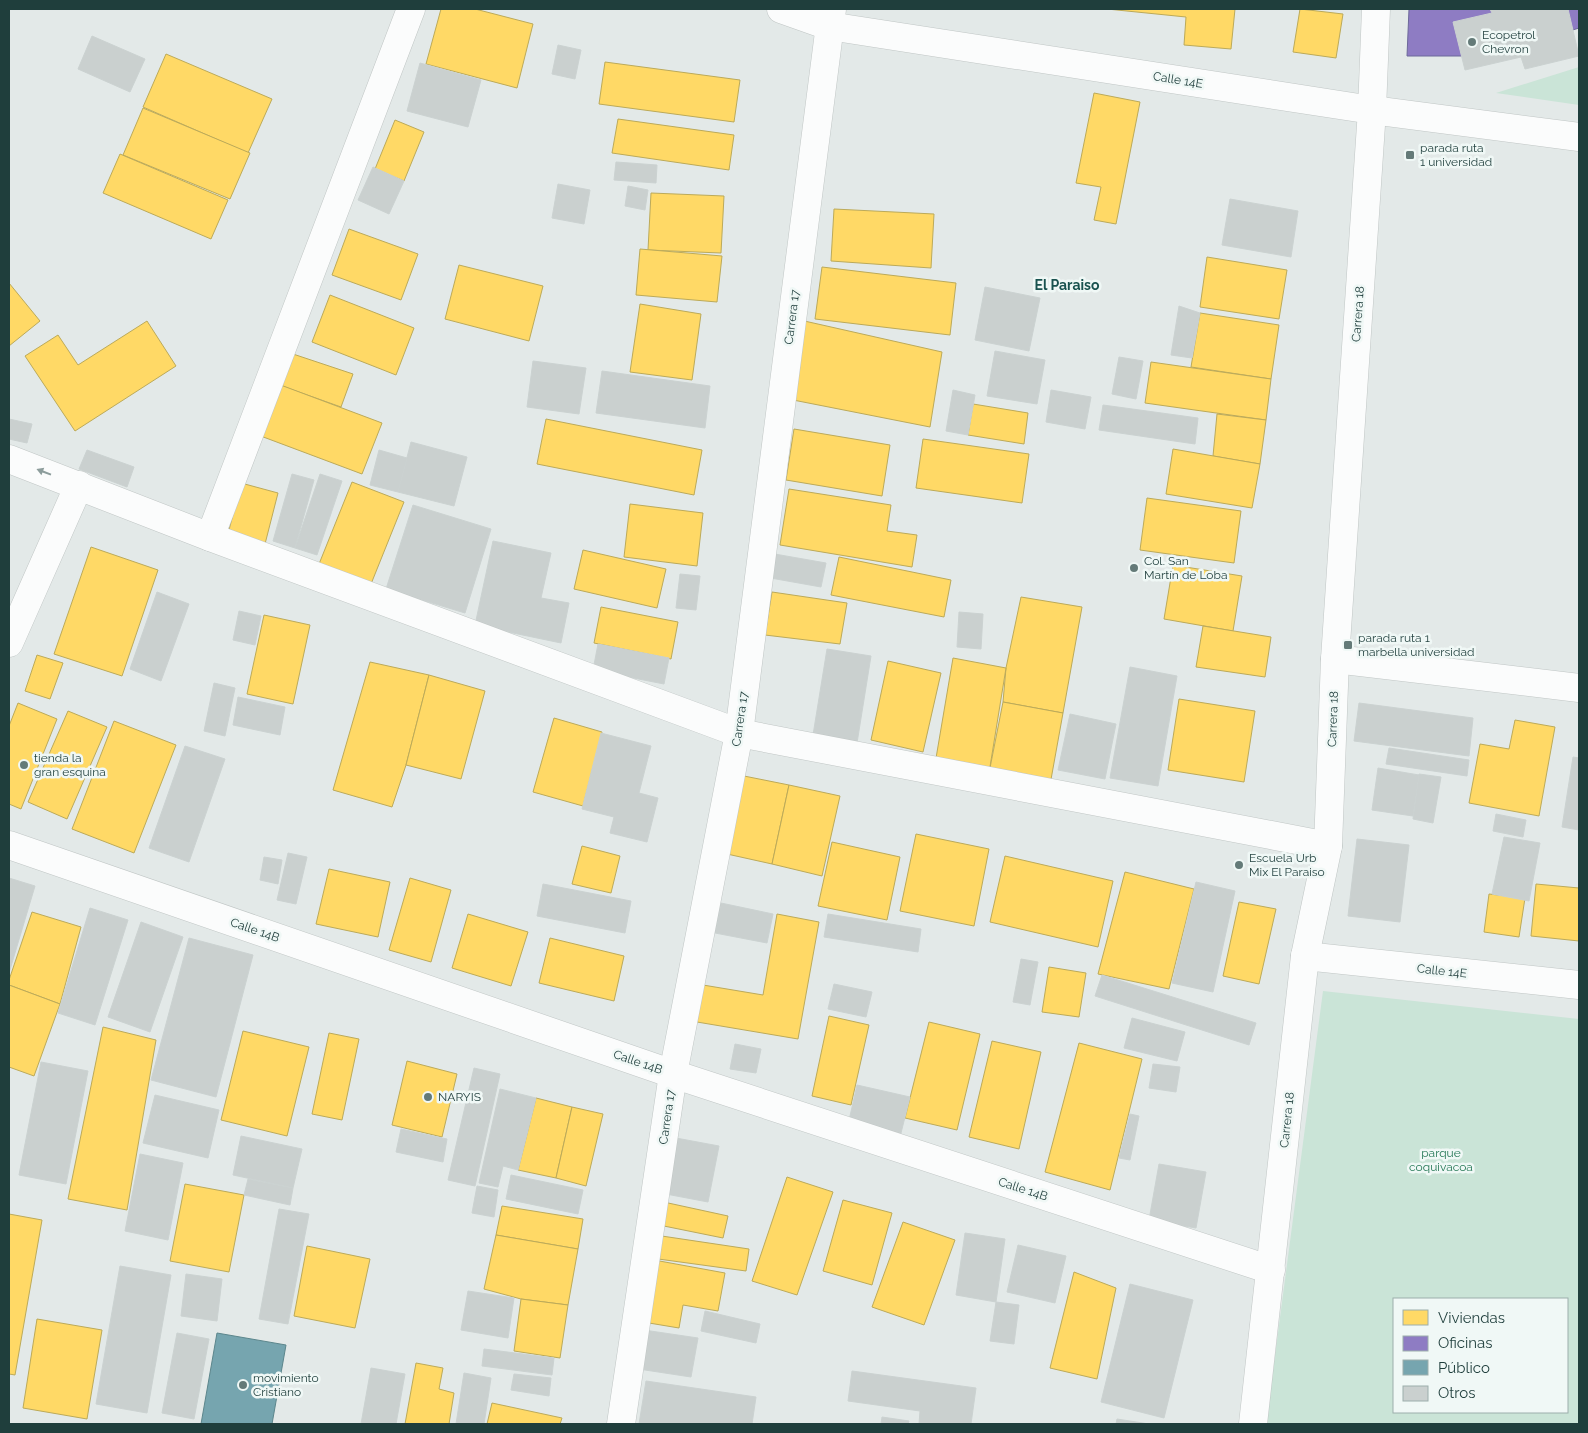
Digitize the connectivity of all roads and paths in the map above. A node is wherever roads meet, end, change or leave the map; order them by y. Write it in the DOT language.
graph roads {
  1 [pos="411,9"];
  2 [pos="780,9"];
  3 [pos="1376,9"];
  4 [pos="831,18"];
  5 [pos="1372,110"];
  6 [pos="1579,137"];
  7 [pos="9,459"];
  8 [pos="78,485"];
  9 [pos="210,537"];
  10 [pos="9,643"];
  11 [pos="1335,659"];
  12 [pos="1579,688"];
  13 [pos="739,733"];
  14 [pos="9,845"];
  15 [pos="1328,846"];
  16 [pos="1305,956"];
  17 [pos="1579,985"];
  18 [pos="673,1074"];
  19 [pos="1271,1270"];
  20 [pos="621,1424"];
  21 [pos="1253,1424"];
  1 -- 9 [label="street"];
  2 -- 4 [label="street, Calle 14E"];
  3 -- 5 [label="street, Carrera 18"];
  4 -- 5 [label="street, Calle 14E"];
  4 -- 13 [label="street, Carrera 17"];
  5 -- 6 [label="street, Calle 14E"];
  5 -- 11 [label="street, Carrera 18"];
  8 -- 7 [label="street, one-way"];
  8 -- 9 [label="street"];
  8 -- 10 [label="street"];
  9 -- 13 [label="street"];
  11 -- 12 [label="street"];
  11 -- 15 [label="street, Carrera 18"];
  13 -- 15 [label="street"];
  13 -- 18 [label="street, Carrera 17"];
  14 -- 18 [label="street, Calle 14B"];
  15 -- 16 [label="street, Carrera 18"];
  16 -- 17 [label="street, Calle 14E"];
  16 -- 19 [label="street, Carrera 18"];
  18 -- 19 [label="street, Calle 14B"];
  18 -- 20 [label="street, Carrera 17"];
  19 -- 21 [label="street, Carrera 18"];
}
